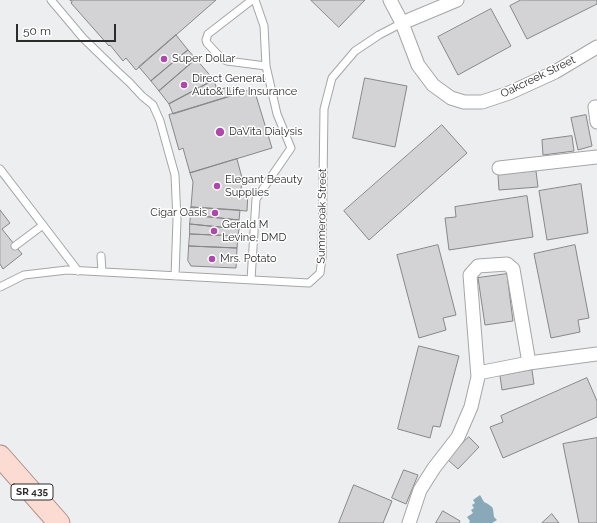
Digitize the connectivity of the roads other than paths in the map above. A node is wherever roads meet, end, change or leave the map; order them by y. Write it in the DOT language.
graph roads {
  1 [pos="51,0"];
  2 [pos="252,0"];
  3 [pos="255,0"];
  4 [pos="390,0"];
  5 [pos="457,0"];
  6 [pos="402,24"];
  7 [pos="597,47"];
  8 [pos="266,66"];
  9 [pos="595,107"];
  10 [pos="597,122"];
  11 [pos="597,156"];
  12 [pos="499,168"];
  13 [pos="0,169"];
  14 [pos="43,225"];
  15 [pos="15,246"];
  16 [pos="101,256"];
  17 [pos="78,271"];
  18 [pos="102,272"];
  19 [pos="175,276"];
  20 [pos="252,280"];
  21 [pos="0,287"];
  22 [pos="597,354"];
  23 [pos="529,363"];
  24 [pos="478,373"];
  25 [pos="0,456"];
  26 [pos="59,523"];
  27 [pos="409,523"];
  1 -- 19 [label="lane"];
  2 -- 8 [label="lane"];
  3 -- 8 [label="lane"];
  4 -- 6 [label="street, Oakcreek Street"];
  5 -- 6 [label="street, Summeroak Street"];
  6 -- 7 [label="street, Oakcreek Street"];
  6 -- 20 [label="lane, Summeroak Street"];
  8 -- 20 [label="lane"];
  9 -- 10 [label="street"];
  11 -- 12 [label="street"];
  13 -- 14 [label="lane"];
  14 -- 15 [label="lane"];
  14 -- 17 [label="lane"];
  16 -- 18 [label="lane"];
  17 -- 18 [label="lane, Summeroak Street"];
  17 -- 21 [label="lane, Summeroak Street"];
  18 -- 19 [label="lane, Summeroak Street"];
  19 -- 20 [label="lane, Summeroak Street"];
  22 -- 23 [label="street"];
  23 -- 24 [label="street"];
  23 -- 24 [label="street"];
  24 -- 27 [label="street"];
  25 -- 26 [label="main road, SR 435"];
}
